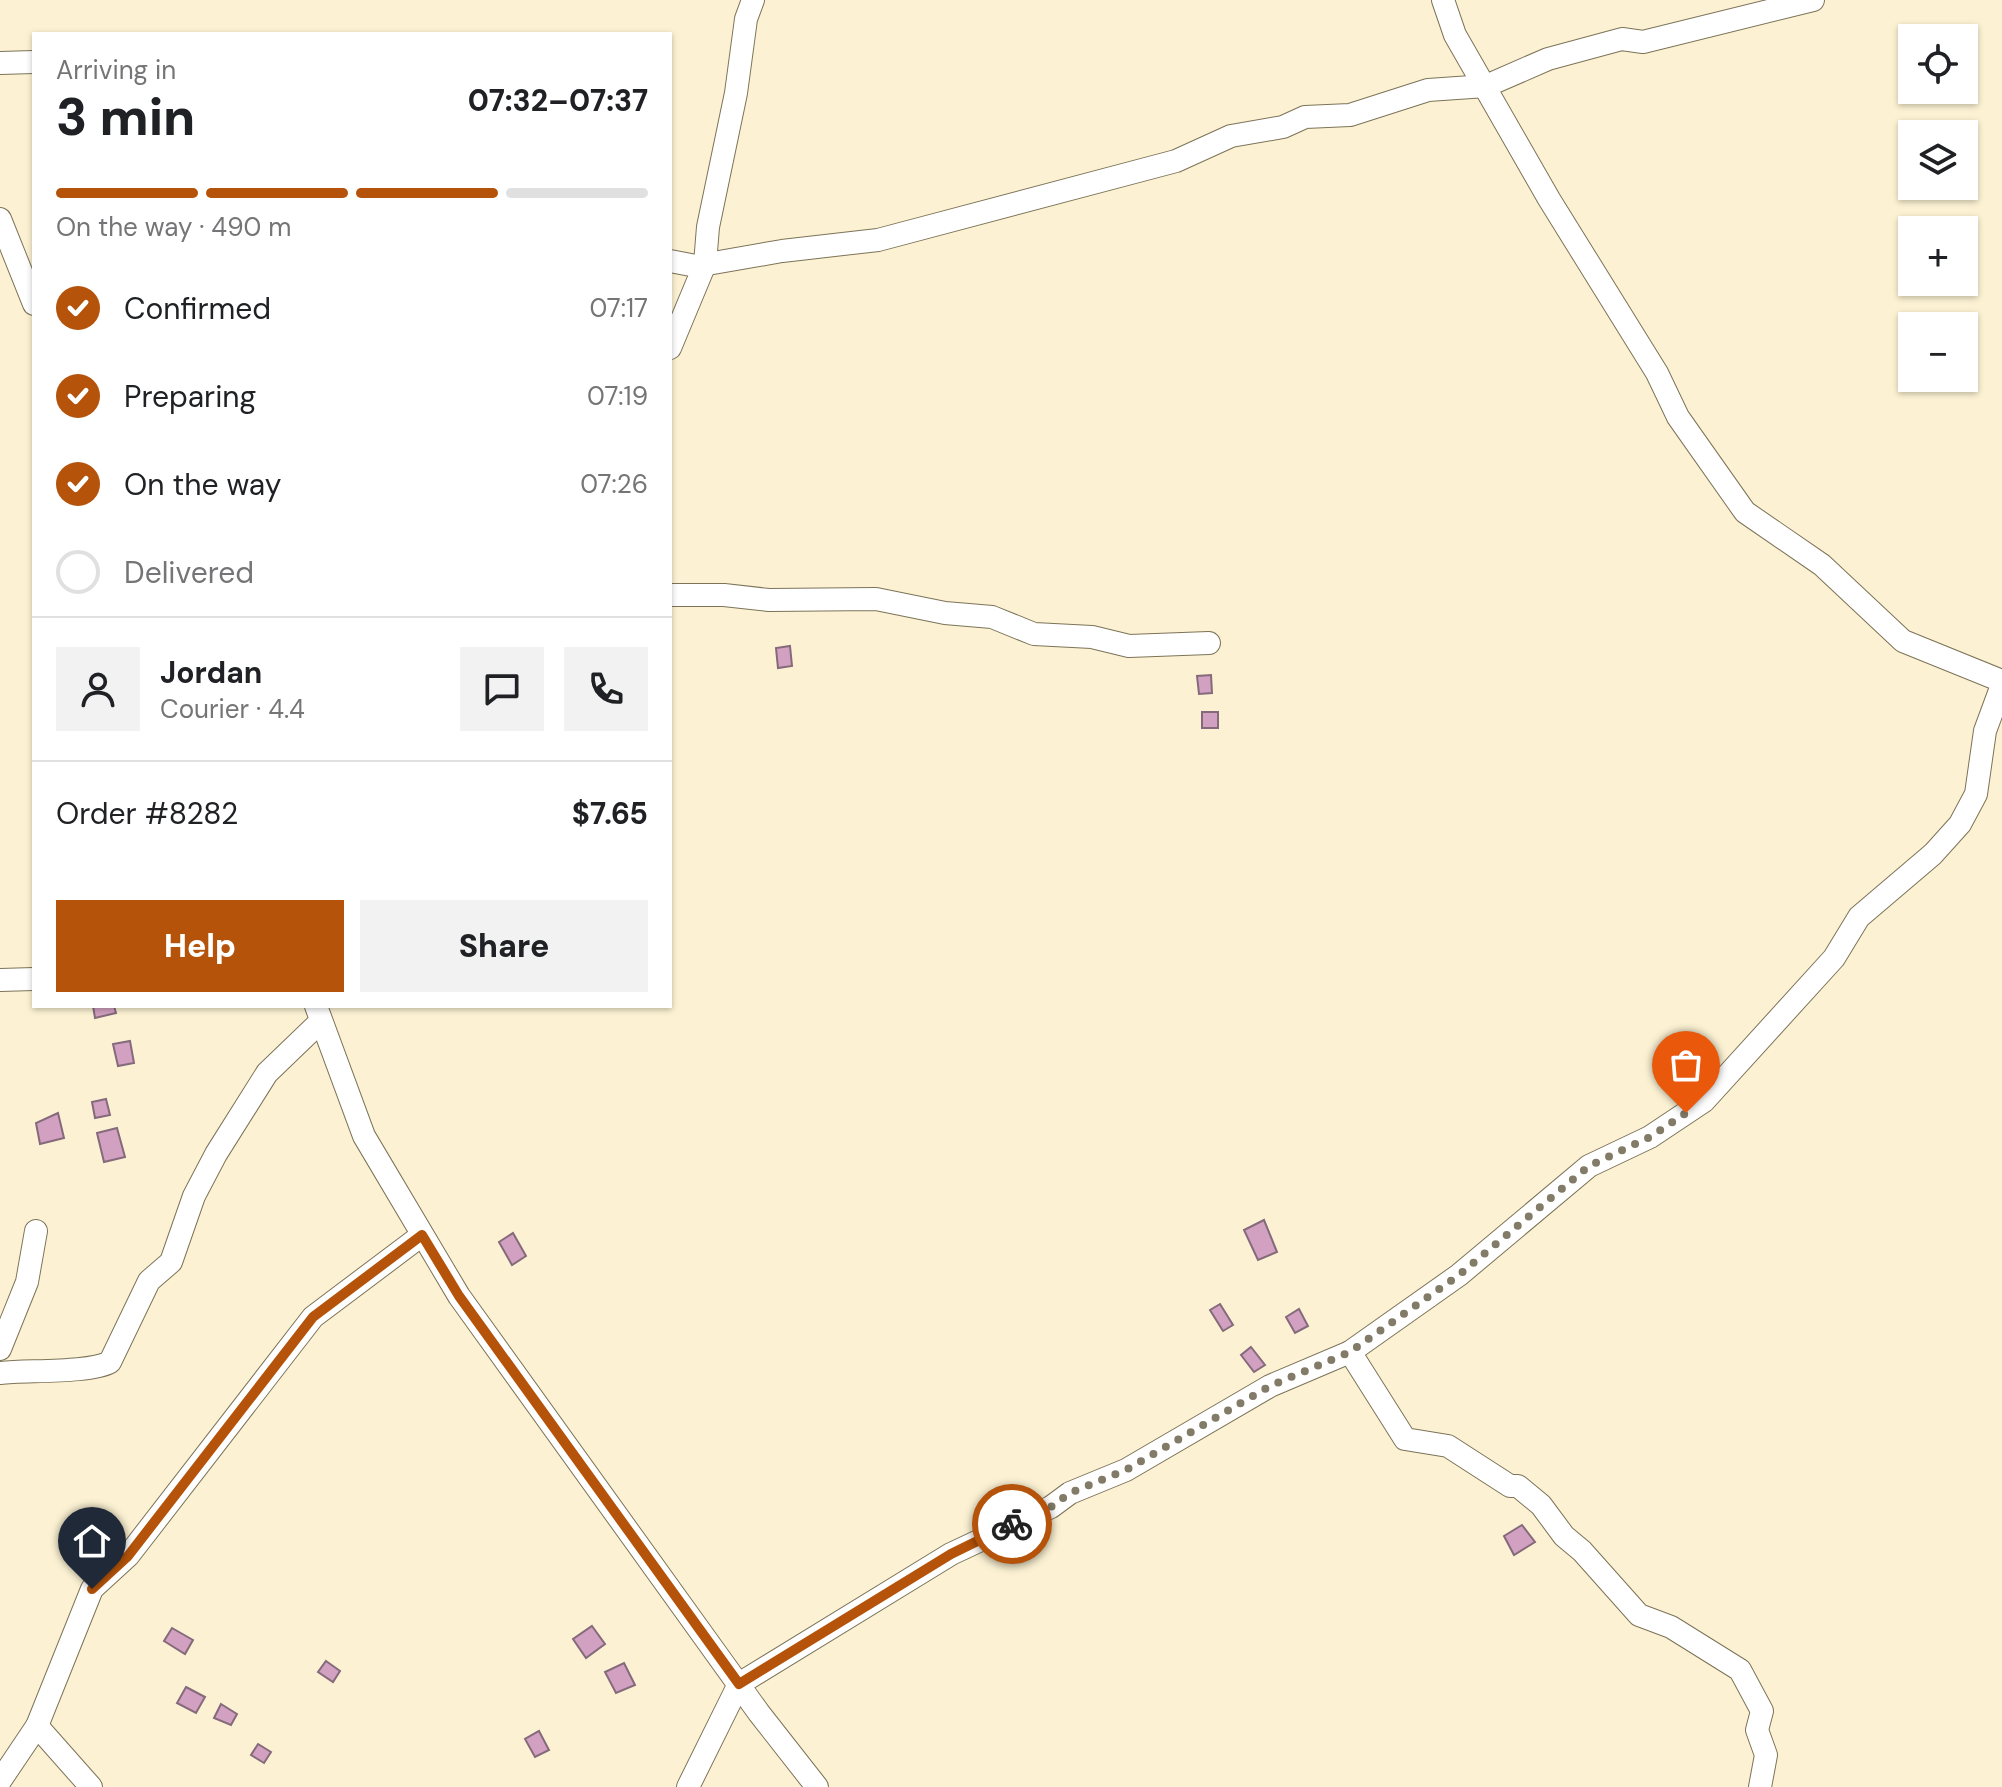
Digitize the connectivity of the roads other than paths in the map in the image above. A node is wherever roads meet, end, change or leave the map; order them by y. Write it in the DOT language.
graph roads {
  1 [pos="753,0"];
  2 [pos="1443,0"];
  3 [pos="1813,0"];
  4 [pos="32,62"];
  5 [pos="0,63"];
  6 [pos="1486,86"];
  7 [pos="0,219"];
  8 [pos="672,261"];
  9 [pos="705,264"];
  10 [pos="32,299"];
  11 [pos="672,343"];
  12 [pos="672,595"];
  13 [pos="1209,643"];
  14 [pos="2002,683"];
  15 [pos="32,979"];
  16 [pos="0,980"];
  17 [pos="319,1014"];
  18 [pos="36,1231"];
  19 [pos="422,1235"];
  20 [pos="0,1349"];
  21 [pos="1350,1352"];
  22 [pos="0,1373"];
  23 [pos="739,1684"];
  24 [pos="37,1726"];
  25 [pos="0,1781"];
  26 [pos="91,1787"];
  27 [pos="688,1787"];
  28 [pos="817,1787"];
  29 [pos="1760,1787"];
  1 -- 9 [label="street"];
  2 -- 6 [label="street"];
  3 -- 6 [label="street"];
  4 -- 5 [label="street"];
  6 -- 9 [label="street"];
  6 -- 14 [label="street"];
  7 -- 10 [label="street"];
  8 -- 9 [label="street"];
  9 -- 11 [label="street"];
  12 -- 13 [label="street"];
  14 -- 21 [label="street"];
  15 -- 16 [label="street"];
  17 -- 19 [label="street"];
  17 -- 22 [label="street"];
  18 -- 20 [label="street"];
  19 -- 23 [label="street"];
  19 -- 24 [label="street"];
  21 -- 23 [label="street"];
  21 -- 29 [label="street"];
  23 -- 27 [label="street"];
  23 -- 28 [label="street"];
  24 -- 25 [label="street"];
  24 -- 26 [label="street"];
}
